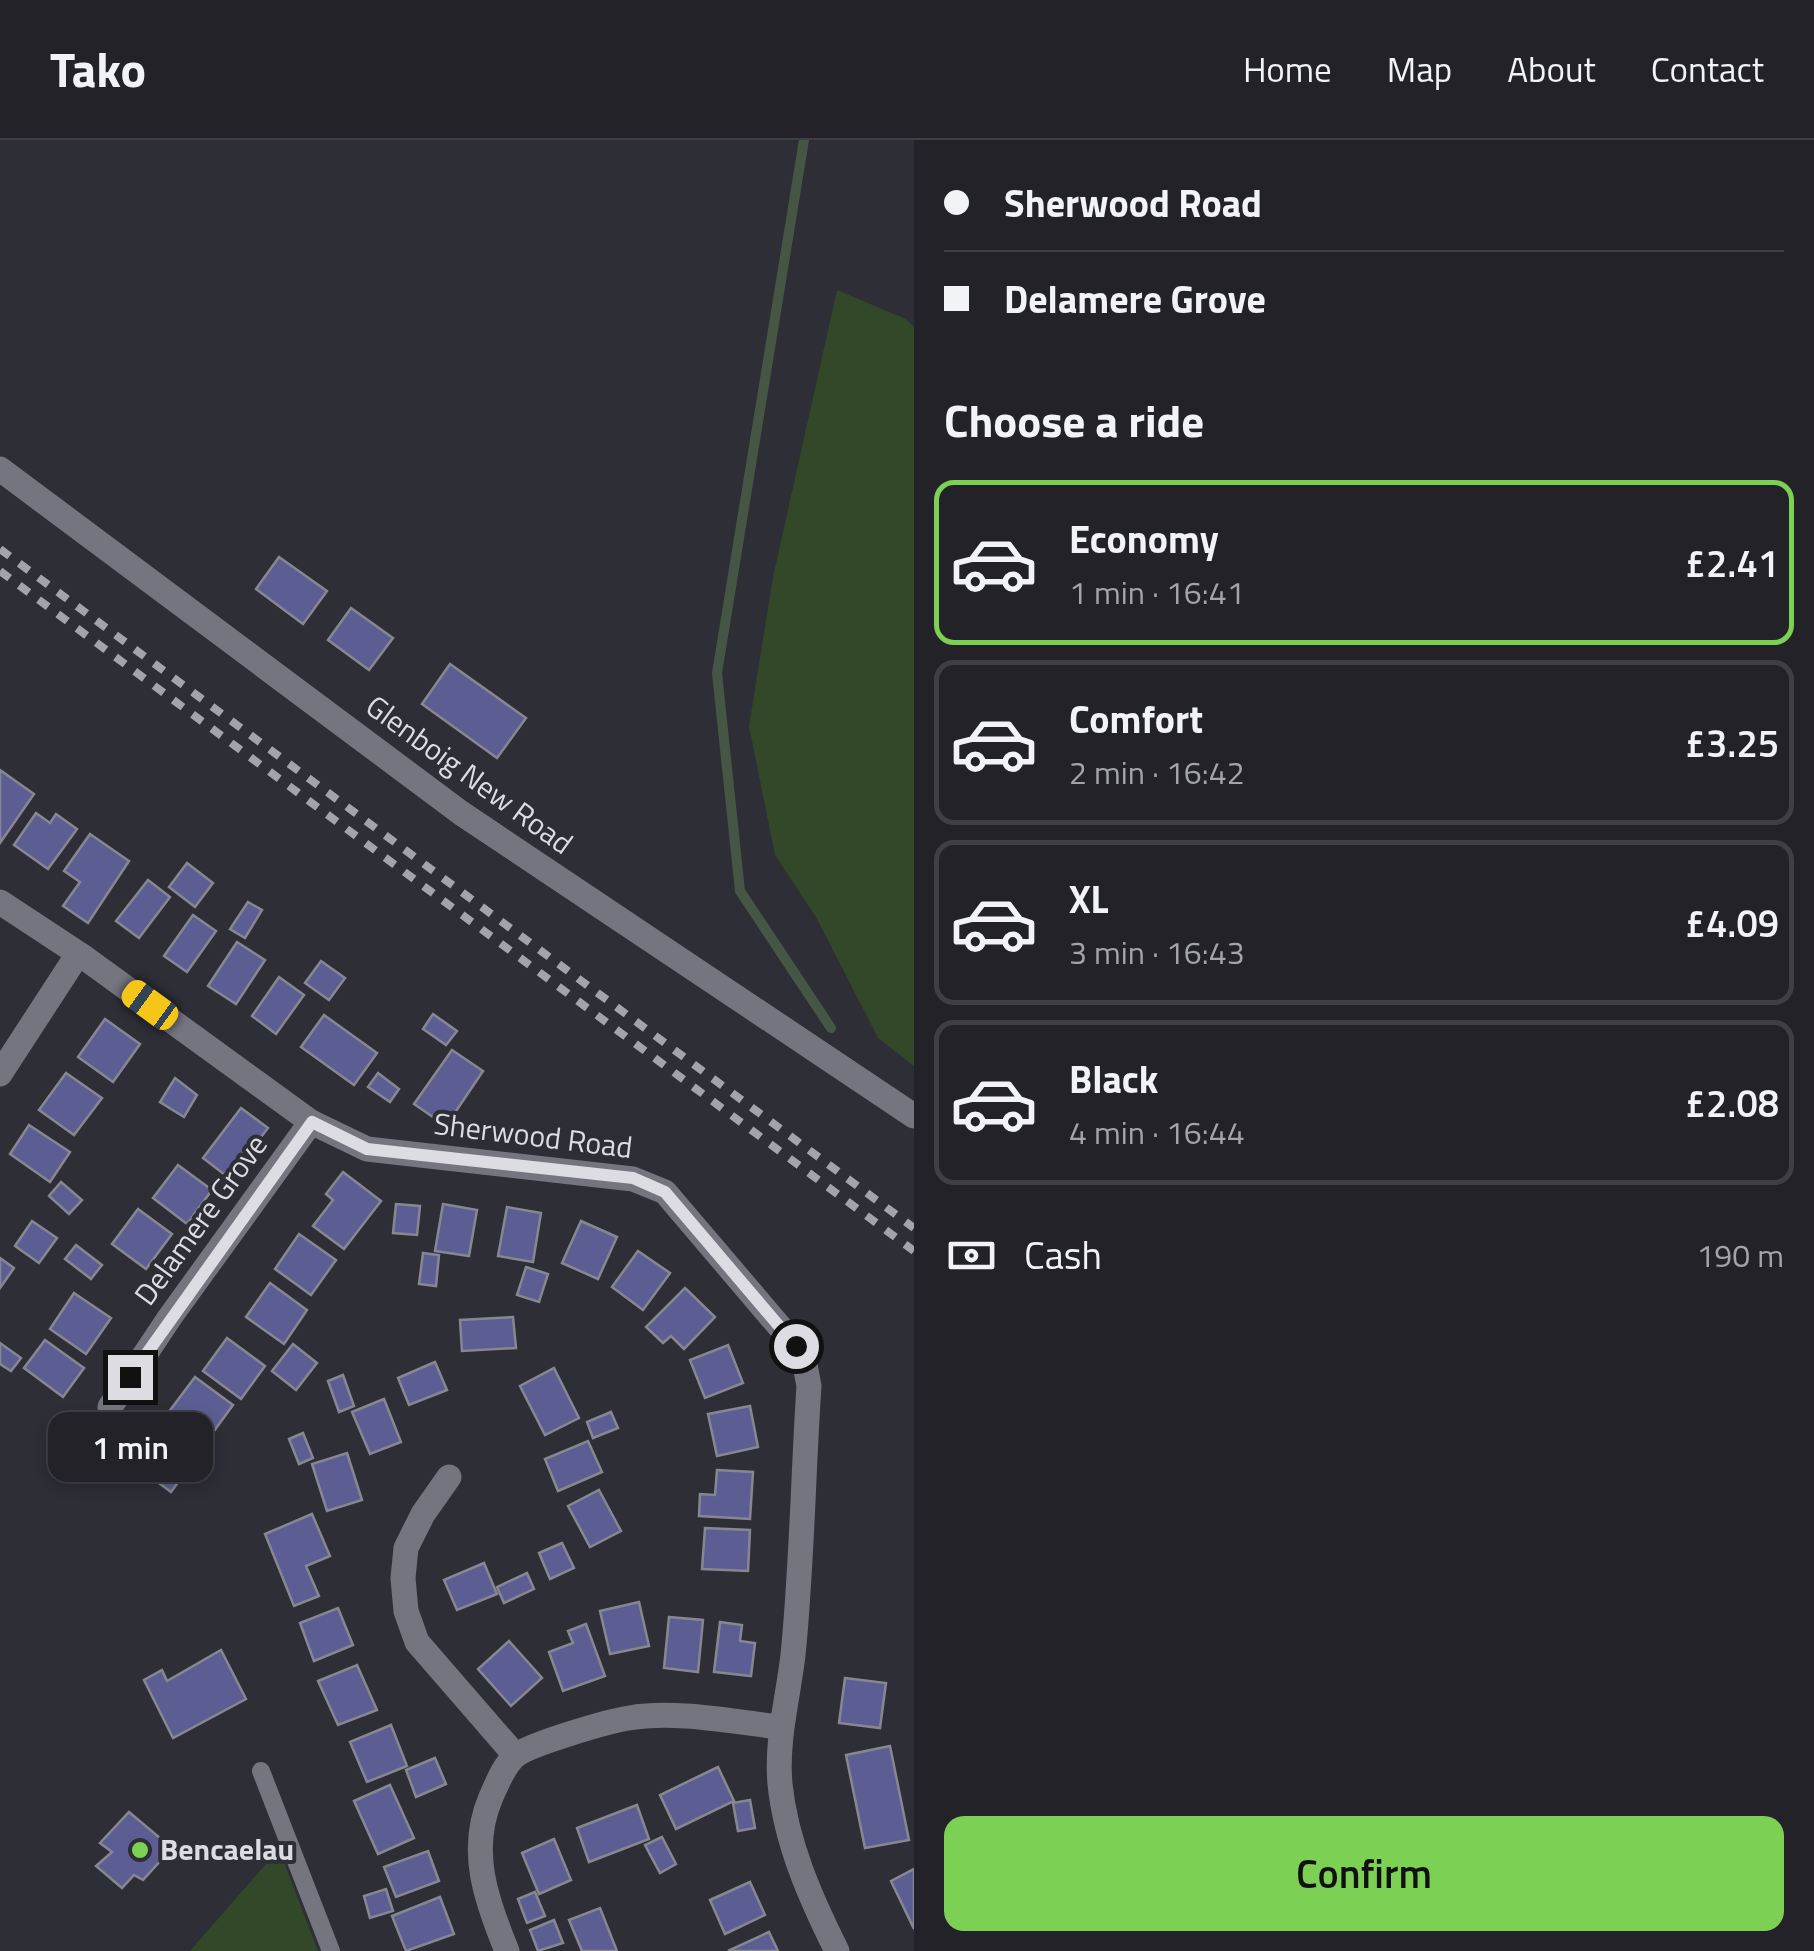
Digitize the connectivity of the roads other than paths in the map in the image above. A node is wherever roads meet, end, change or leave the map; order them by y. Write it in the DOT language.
graph roads {
  1 [pos="0,469"];
  2 [pos="0,902"];
  3 [pos="78,954"];
  4 [pos="0,1074"];
  5 [pos="914,1116"];
  6 [pos="312,1122"];
  7 [pos="110,1407"];
  8 [pos="449,1477"];
  9 [pos="781,1728"];
  10 [pos="515,1755"];
  11 [pos="261,1771"];
  12 [pos="332,1951"];
  13 [pos="507,1951"];
  14 [pos="837,1951"];
  1 -- 5 [label="street, Glenboig New Road"];
  2 -- 3 [label="street, Sherwood Road"];
  3 -- 4 [label="street"];
  3 -- 6 [label="street, Sherwood Road"];
  6 -- 7 [label="street, Delamere Grove"];
  6 -- 9 [label="street, Sherwood Road"];
  8 -- 10 [label="street"];
  9 -- 10 [label="street"];
  9 -- 14 [label="street, Sherwood Road"];
  10 -- 13 [label="street"];
  11 -- 12 [label="lane"];
}
